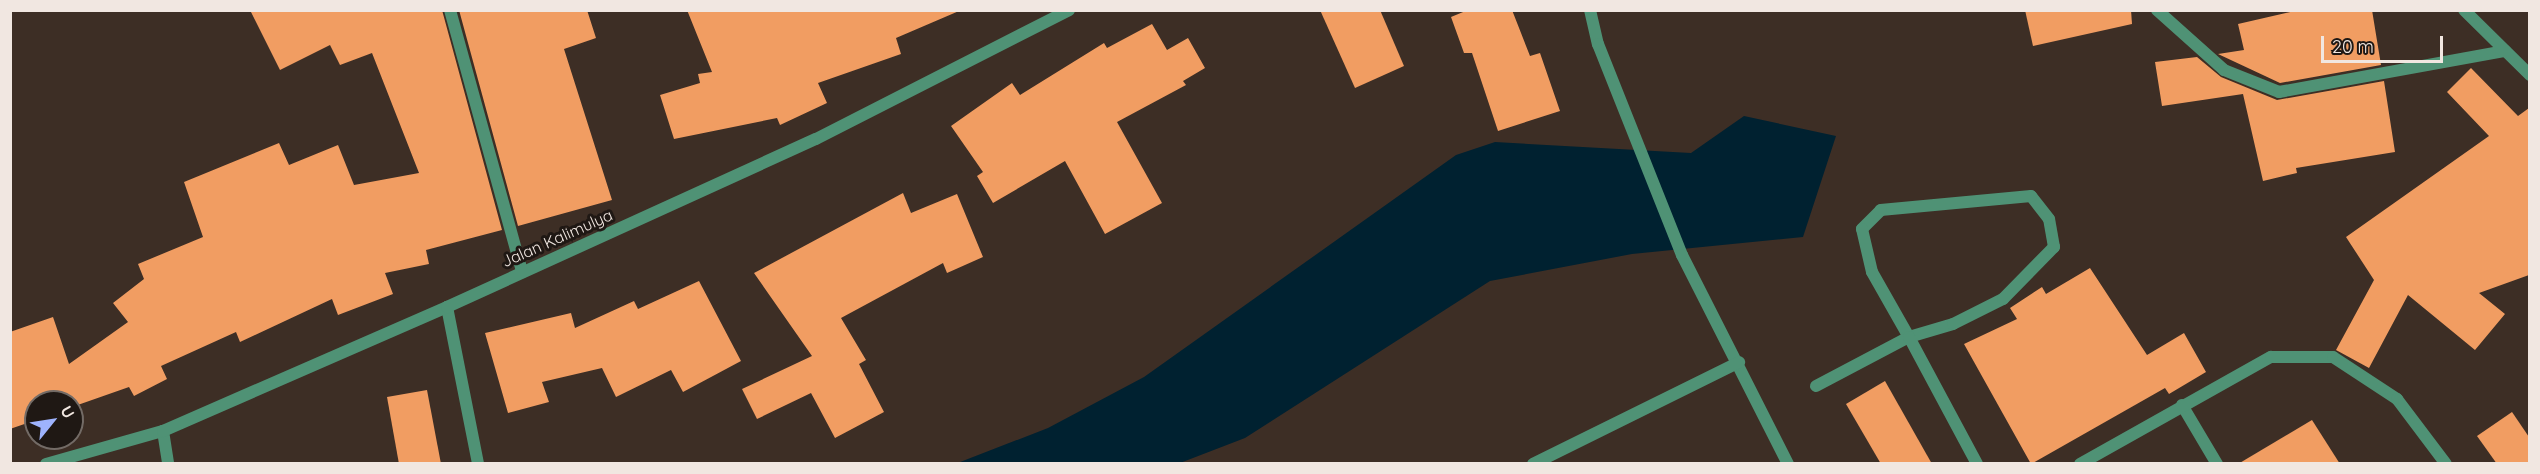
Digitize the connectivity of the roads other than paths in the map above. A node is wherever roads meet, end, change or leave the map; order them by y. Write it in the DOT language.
graph roads {
  1 [pos="450,10"];
  2 [pos="1069,10"];
  3 [pos="1590,10"];
  4 [pos="2157,10"];
  5 [pos="2464,10"];
  6 [pos="2505,51"];
  7 [pos="2529,75"];
  8 [pos="522,272"];
  9 [pos="447,307"];
  10 [pos="1909,337"];
  11 [pos="1739,362"];
  12 [pos="1816,386"];
  13 [pos="2182,405"];
  14 [pos="163,431"];
  15 [pos="46,464"];
  16 [pos="168,464"];
  17 [pos="478,464"];
  18 [pos="1533,464"];
  19 [pos="1788,464"];
  20 [pos="1977,464"];
  21 [pos="2079,464"];
  22 [pos="2217,464"];
  23 [pos="2446,464"];
  1 -- 8 [label="street"];
  2 -- 8 [label="street, Jalan Kalimulya"];
  3 -- 11 [label="street"];
  4 -- 6 [label="street"];
  5 -- 6 [label="street"];
  6 -- 7 [label="street"];
  8 -- 9 [label="street, Jalan Kalimulya"];
  9 -- 14 [label="street, Jalan Kalimulya"];
  9 -- 17 [label="street"];
  10 -- 10 [label="street"];
  10 -- 12 [label="street"];
  10 -- 20 [label="street"];
  11 -- 18 [label="street"];
  11 -- 19 [label="street"];
  13 -- 21 [label="street"];
  13 -- 22 [label="street"];
  13 -- 23 [label="street"];
  14 -- 15 [label="street, Jalan Kalimulya"];
  14 -- 16 [label="street"];
}
